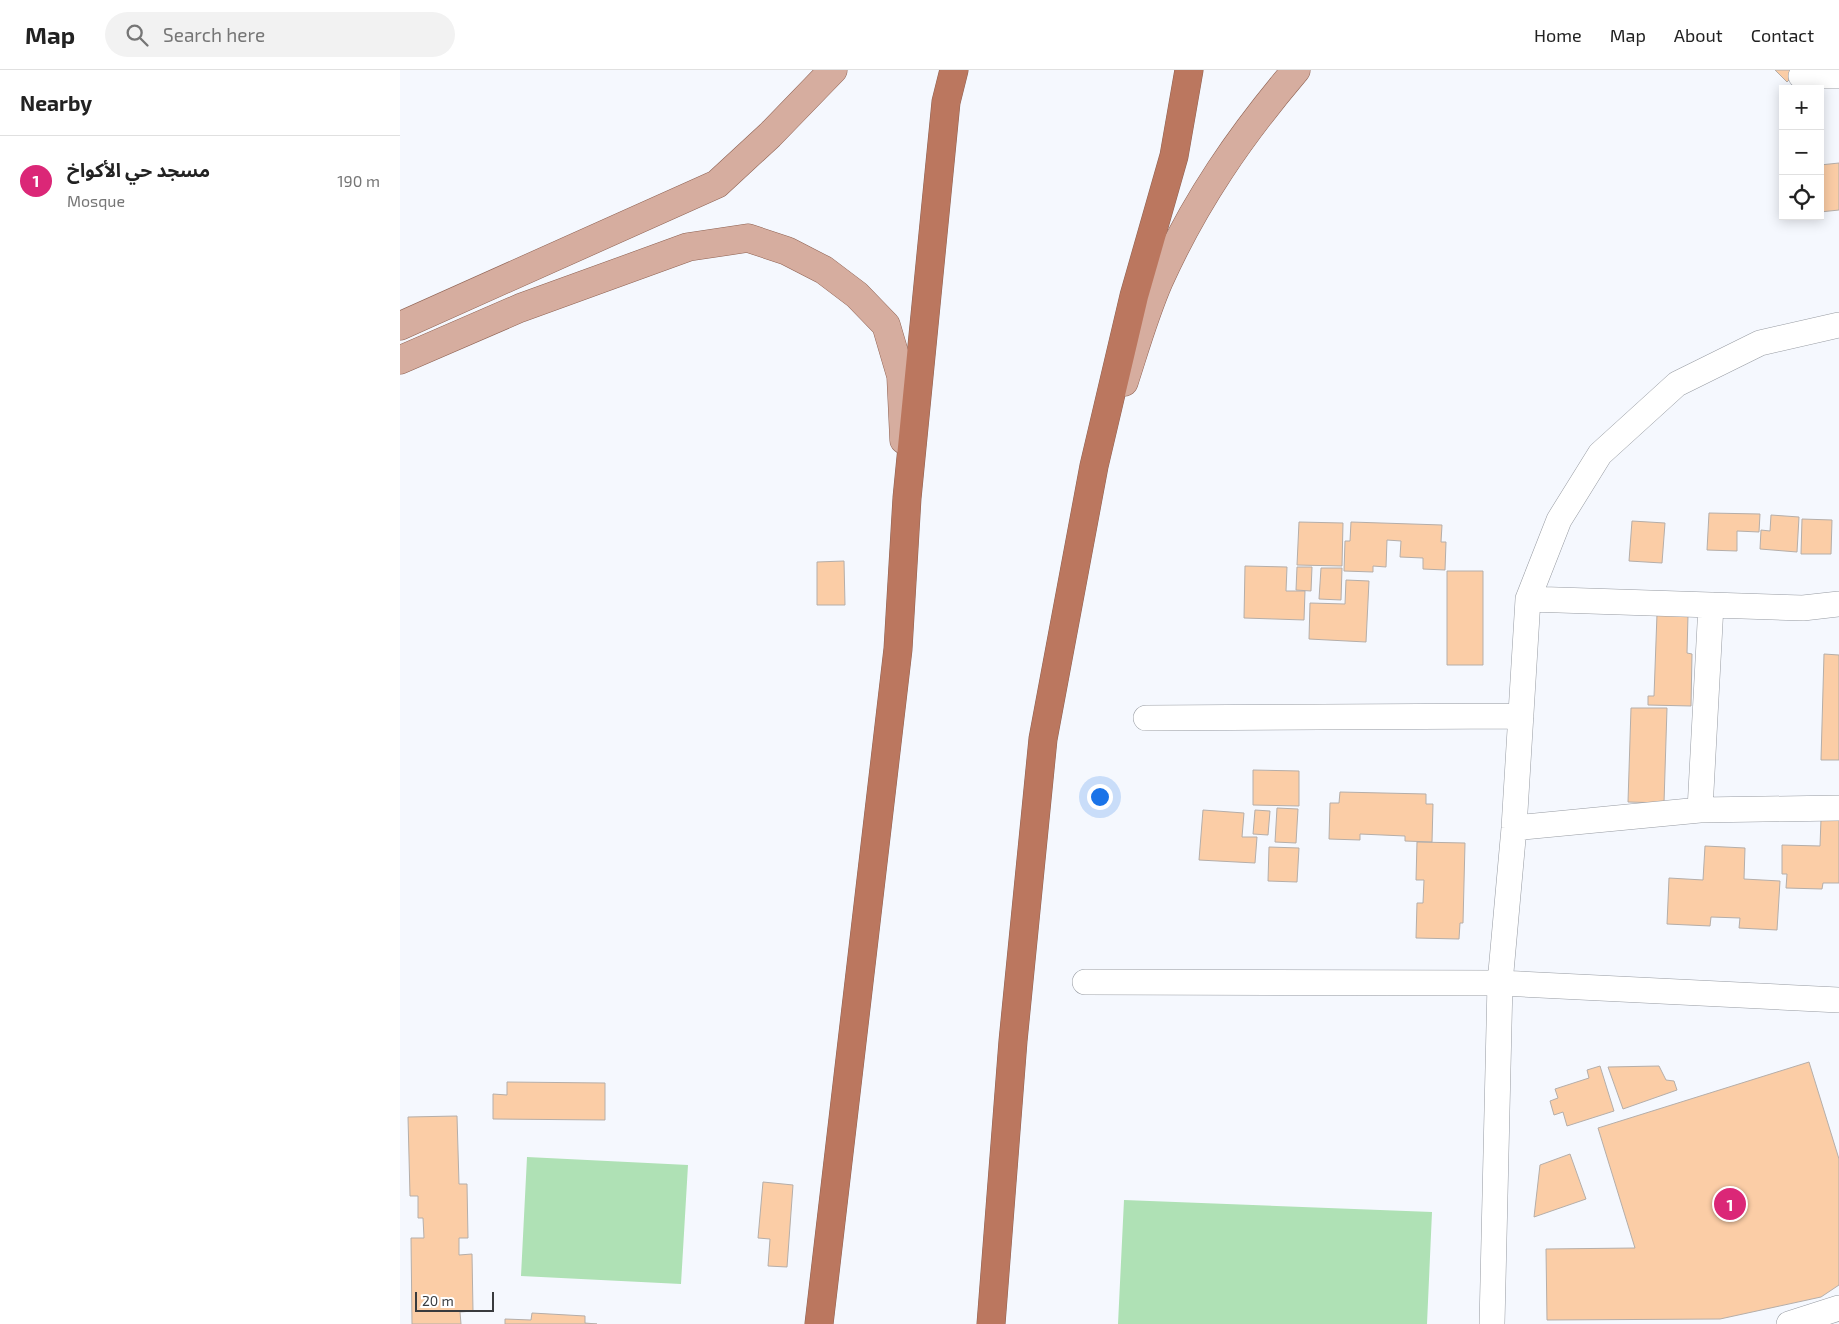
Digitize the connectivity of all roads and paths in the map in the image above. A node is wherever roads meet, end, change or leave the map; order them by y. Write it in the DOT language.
graph roads {
  1 [pos="833,70"];
  2 [pos="954,70"];
  3 [pos="1189,70"];
  4 [pos="1296,70"];
  5 [pos="1801,76"];
  6 [pos="1839,76"];
  7 [pos="1839,325"];
  8 [pos="400,326"];
  9 [pos="400,360"];
  10 [pos="1094,466"];
  11 [pos="907,498"];
  12 [pos="1528,599"];
  13 [pos="1839,604"];
  14 [pos="1711,605"];
  15 [pos="1521,716"];
  16 [pos="1146,718"];
  17 [pos="1839,808"];
  18 [pos="1700,810"];
  19 [pos="1514,828"];
  20 [pos="1085,982"];
  21 [pos="1500,983"];
  22 [pos="1839,1000"];
  23 [pos="1839,1308"];
  24 [pos="819,1324"];
  25 [pos="992,1324"];
  26 [pos="1492,1324"];
  27 [pos="1789,1324"];
  1 -- 8 [label="main road"];
  2 -- 11 [label="highway"];
  3 -- 10 [label="highway"];
  4 -- 10 [label="main road"];
  5 -- 6 [label="street"];
  7 -- 12 [label="street"];
  9 -- 11 [label="main road"];
  10 -- 25 [label="highway"];
  11 -- 24 [label="highway"];
  12 -- 14 [label="street"];
  12 -- 15 [label="street"];
  13 -- 14 [label="street"];
  14 -- 18 [label="street"];
  15 -- 16 [label="street"];
  15 -- 19 [label="street"];
  17 -- 18 [label="street"];
  18 -- 19 [label="street"];
  19 -- 21 [label="street"];
  20 -- 21 [label="street"];
  21 -- 22 [label="street"];
  21 -- 26 [label="street"];
  23 -- 27 [label="street"];
}
